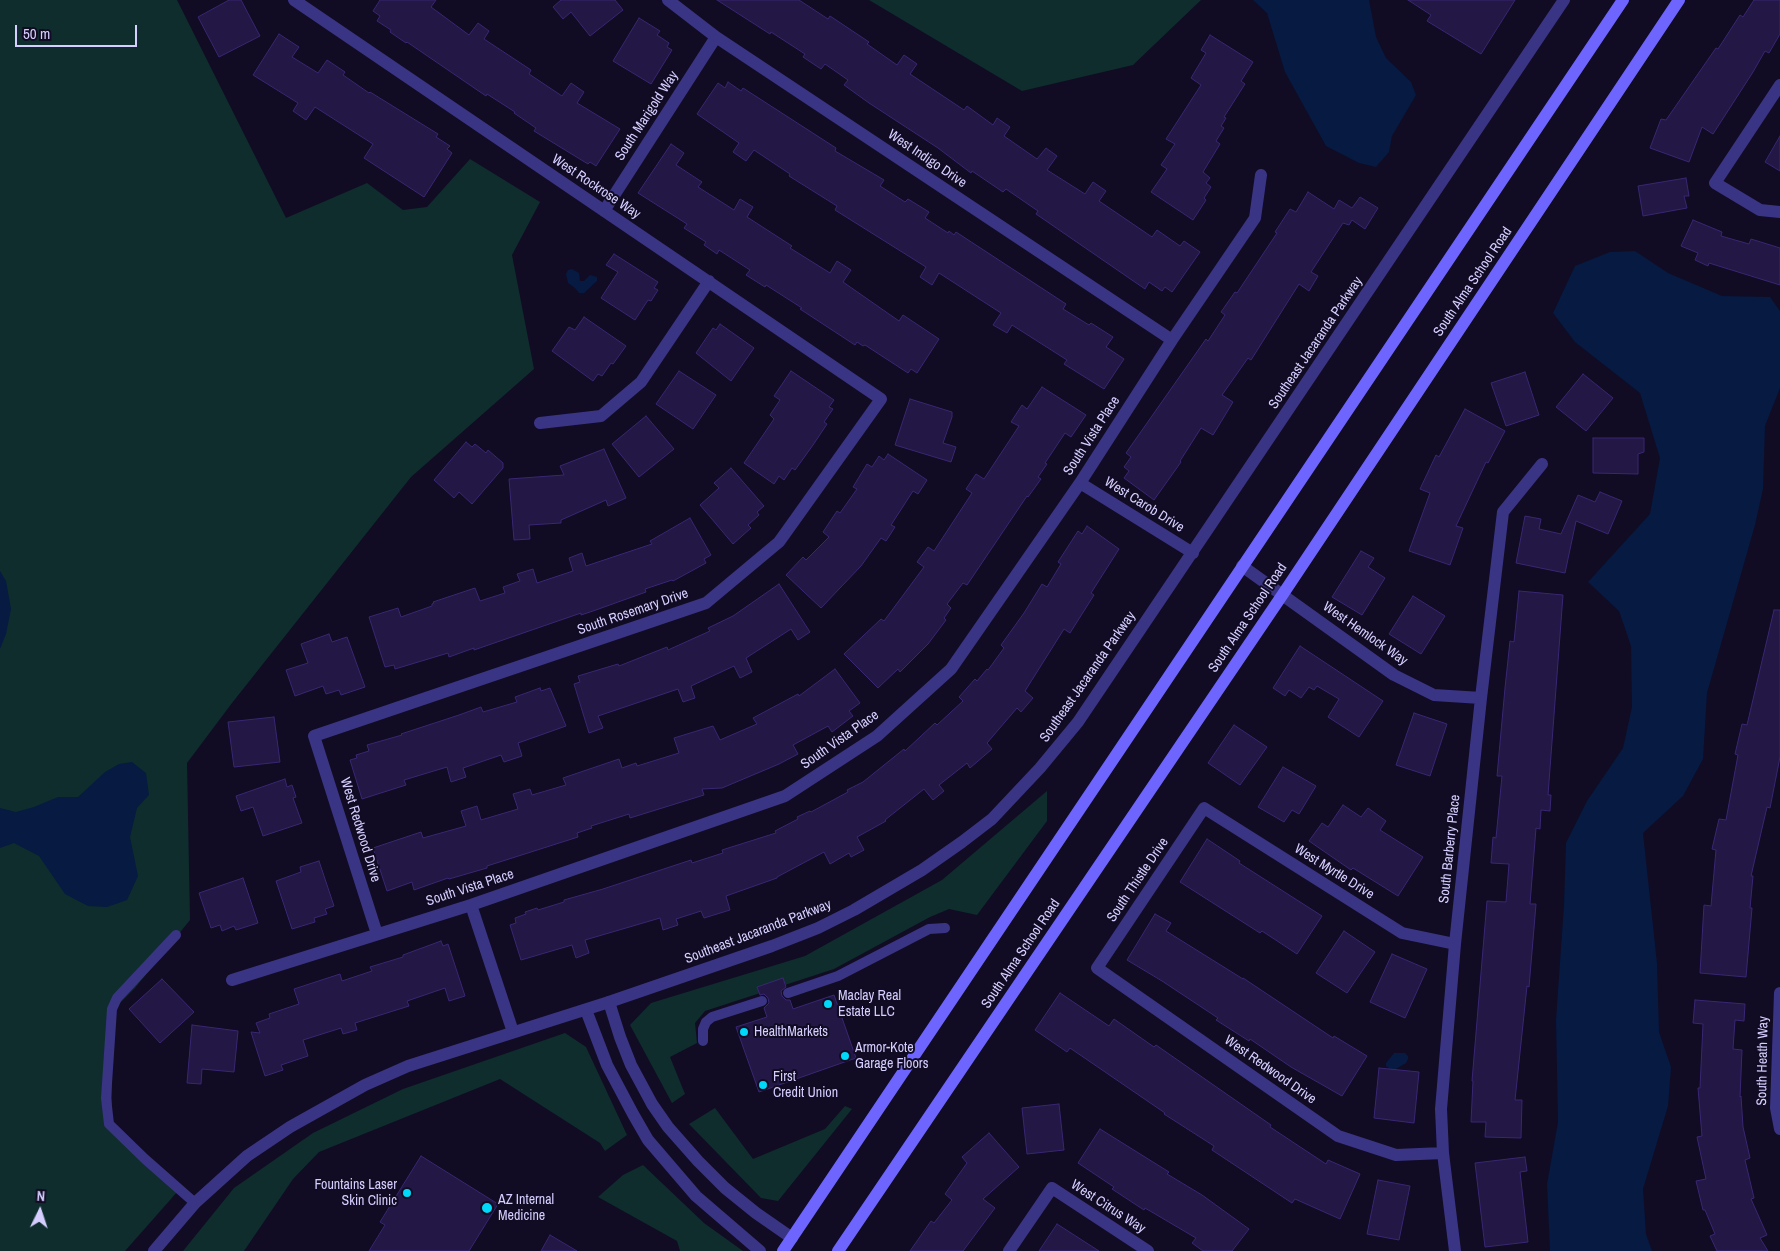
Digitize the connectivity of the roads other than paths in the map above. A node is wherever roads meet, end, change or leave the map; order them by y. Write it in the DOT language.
graph roads {
  1 [pos="294,0"];
  2 [pos="668,0"];
  3 [pos="1564,0"];
  4 [pos="1623,0"];
  5 [pos="1679,0"];
  6 [pos="716,37"];
  7 [pos="1780,85"];
  8 [pos="1261,175"];
  9 [pos="604,211"];
  10 [pos="1780,212"];
  11 [pos="709,281"];
  12 [pos="1172,340"];
  13 [pos="881,399"];
  14 [pos="540,423"];
  15 [pos="1542,464"];
  16 [pos="1080,482"];
  17 [pos="1192,553"];
  18 [pos="1242,566"];
  19 [pos="1283,594"];
  20 [pos="1481,698"];
  21 [pos="314,736"];
  22 [pos="1204,808"];
  23 [pos="471,905"];
  24 [pos="945,928"];
  25 [pos="377,934"];
  26 [pos="176,936"];
  27 [pos="1454,944"];
  28 [pos="1097,968"];
  29 [pos="232,980"];
  30 [pos="1780,992"];
  31 [pos="788,993"];
  32 [pos="762,1001"];
  33 [pos="609,1002"];
  34 [pos="1779,1008"];
  35 [pos="586,1010"];
  36 [pos="513,1032"];
  37 [pos="703,1041"];
  38 [pos="1780,1129"];
  39 [pos="1443,1153"];
  40 [pos="194,1203"];
  41 [pos="792,1238"];
  42 [pos="154,1251"];
  43 [pos="760,1251"];
  44 [pos="783,1251"];
  45 [pos="797,1251"];
  46 [pos="838,1251"];
  47 [pos="1009,1251"];
  48 [pos="1148,1251"];
  49 [pos="1455,1251"];
  1 -- 9 [label="street, West Rockrose Way"];
  2 -- 6 [label="street, West Indigo Drive"];
  3 -- 17 [label="street, Southeast Jacaranda Parkway"];
  4 -- 18 [label="main road"];
  5 -- 19 [label="main road, South Alma School Road"];
  6 -- 9 [label="street, South Marigold Way"];
  6 -- 12 [label="street, West Indigo Drive"];
  7 -- 10 [label="street"];
  8 -- 12 [label="street, South Vista Place"];
  9 -- 11 [label="street, West Rockrose Way"];
  11 -- 13 [label="street, West Rockrose Way"];
  11 -- 14 [label="street"];
  12 -- 16 [label="street, South Vista Place"];
  13 -- 21 [label="street, South Rosemary Drive"];
  15 -- 20 [label="street, South Barberry Place"];
  16 -- 17 [label="street, West Carob Drive"];
  16 -- 23 [label="street, South Vista Place"];
  17 -- 33 [label="street, Southeast Jacaranda Parkway"];
  18 -- 19 [label="street, West Hemlock Way"];
  18 -- 41 [label="main road"];
  19 -- 20 [label="street, West Hemlock Way"];
  19 -- 46 [label="main road, South Alma School Road"];
  20 -- 27 [label="street, South Barberry Place"];
  21 -- 25 [label="street, West Redwood Drive"];
  22 -- 27 [label="street, West Myrtle Drive"];
  22 -- 28 [label="street, South Thistle Drive"];
  23 -- 25 [label="street, South Vista Place"];
  23 -- 36 [label="street"];
  24 -- 31 [label="lane"];
  25 -- 29 [label="street, South Vista Place"];
  26 -- 40 [label="lane"];
  27 -- 39 [label="street, South Barberry Place"];
  28 -- 39 [label="street, West Redwood Drive"];
  30 -- 34 [label="street, South Heath Way"];
  32 -- 37 [label="lane"];
  33 -- 35 [label="street, Southeast Jacaranda Parkway"];
  33 -- 41 [label="street"];
  34 -- 38 [label="street, South Heath Way"];
  35 -- 36 [label="street, Southeast Jacaranda Parkway"];
  35 -- 43 [label="street"];
  36 -- 40 [label="street, Southeast Jacaranda Parkway"];
  39 -- 49 [label="street, South Barberry Place"];
  40 -- 42 [label="street, Southeast Jacaranda Parkway"];
  41 -- 44 [label="main road"];
  41 -- 45 [label="main road"];
  47 -- 48 [label="street, West Citrus Way"];
}
